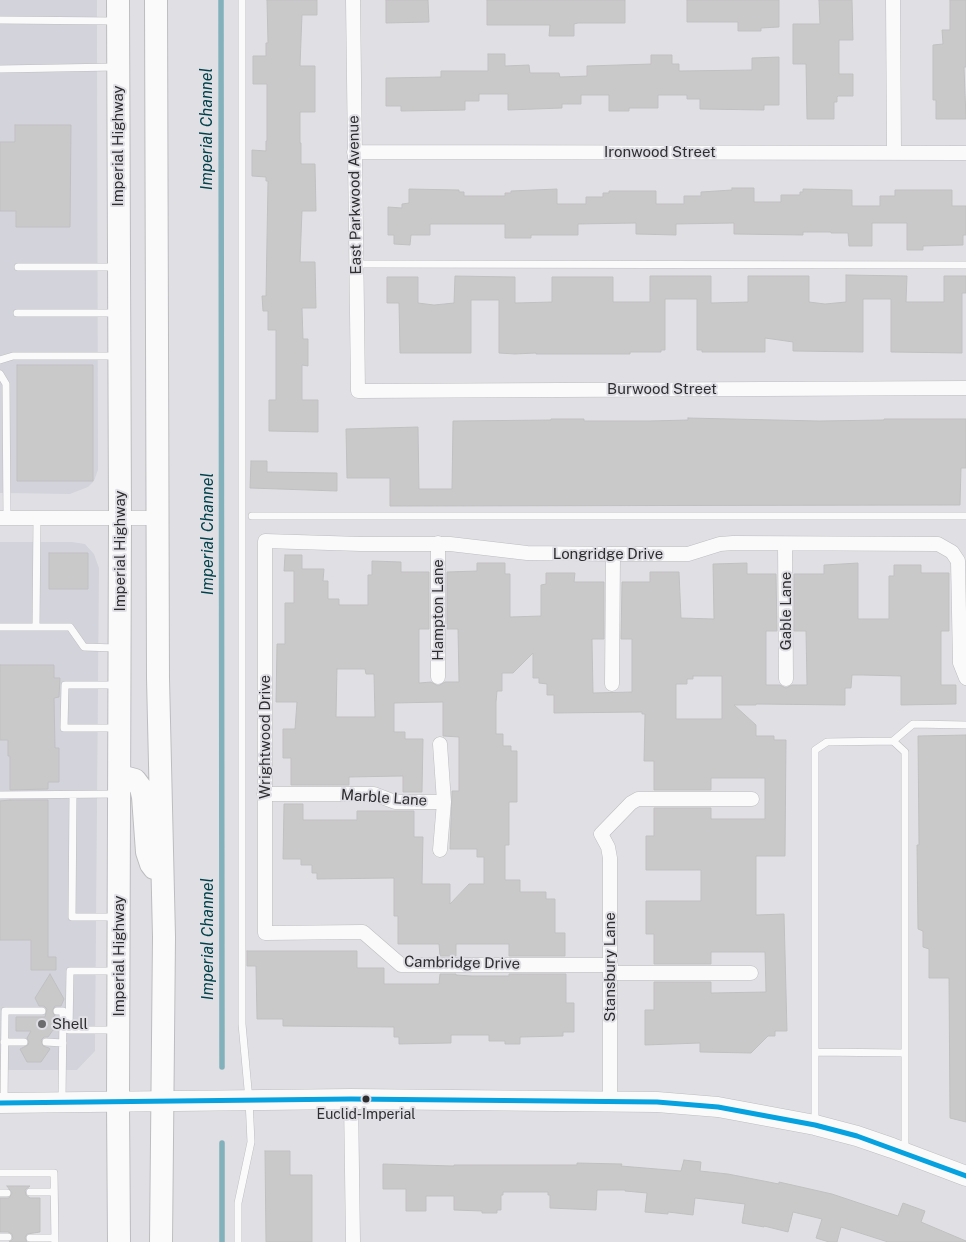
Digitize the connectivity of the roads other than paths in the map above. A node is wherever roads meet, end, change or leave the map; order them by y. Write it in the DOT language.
graph roads {
  1 [pos="156,0"];
  2 [pos="242,0"];
  3 [pos="353,0"];
  4 [pos="893,0"];
  5 [pos="118,11"];
  6 [pos="0,20"];
  7 [pos="118,67"];
  8 [pos="0,69"];
  9 [pos="354,152"];
  10 [pos="894,152"];
  11 [pos="966,152"];
  12 [pos="356,264"];
  13 [pos="966,265"];
  14 [pos="18,267"];
  15 [pos="119,267"];
  16 [pos="17,313"];
  17 [pos="119,313"];
  18 [pos="119,356"];
  19 [pos="0,360"];
  20 [pos="0,374"];
  21 [pos="966,388"];
  22 [pos="358,391"];
  23 [pos="252,516"];
  24 [pos="966,516"];
  25 [pos="4,518"];
  26 [pos="37,518"];
  27 [pos="120,518"];
  28 [pos="157,518"];
  29 [pos="265,540"];
  30 [pos="438,543"];
  31 [pos="785,544"];
  32 [pos="613,554"];
  33 [pos="0,627"];
  34 [pos="36,627"];
  35 [pos="120,648"];
  36 [pos="438,677"];
  37 [pos="966,678"];
  38 [pos="786,679"];
  39 [pos="612,684"];
  40 [pos="120,685"];
  41 [pos="966,725"];
  42 [pos="120,728"];
  43 [pos="893,742"];
  44 [pos="440,744"];
  45 [pos="120,785"];
  46 [pos="264,794"];
  47 [pos="0,795"];
  48 [pos="73,795"];
  49 [pos="752,799"];
  50 [pos="444,802"];
  51 [pos="440,850"];
  52 [pos="163,870"];
  53 [pos="119,917"];
  54 [pos="265,933"];
  55 [pos="610,969"];
  56 [pos="119,971"];
  57 [pos="751,973"];
  58 [pos="42,1011"];
  59 [pos="66,1030"];
  60 [pos="118,1030"];
  61 [pos="4,1042"];
  62 [pos="24,1042"];
  63 [pos="46,1042"];
  64 [pos="63,1043"];
  65 [pos="815,1052"];
  66 [pos="904,1052"];
  67 [pos="351,1099"];
  68 [pos="249,1100"];
  69 [pos="161,1101"];
  70 [pos="610,1101"];
  71 [pos="2,1103"];
  72 [pos="62,1103"];
  73 [pos="118,1103"];
  74 [pos="815,1125"];
  75 [pos="905,1153"];
  76 [pos="0,1173"];
  77 [pos="966,1176"];
  78 [pos="30,1192"];
  79 [pos="54,1192"];
  80 [pos="30,1238"];
  81 [pos="55,1240"];
  82 [pos="119,1242"];
  83 [pos="161,1242"];
  84 [pos="238,1242"];
  85 [pos="352,1242"];
  1 -- 28 [label="main road"];
  2 -- 68 [label="lane"];
  3 -- 9 [label="street, East Parkwood Avenue"];
  4 -- 10 [label="street"];
  5 -- 6 [label="lane"];
  5 -- 7 [label="main road, Imperial Highway"];
  7 -- 8 [label="lane"];
  7 -- 15 [label="main road, Imperial Highway"];
  9 -- 10 [label="street, Ironwood Street"];
  9 -- 12 [label="street, East Parkwood Avenue"];
  10 -- 11 [label="street, Ironwood Street"];
  12 -- 13 [label="lane"];
  12 -- 22 [label="street, East Parkwood Avenue"];
  14 -- 15 [label="lane"];
  15 -- 17 [label="main road, Imperial Highway"];
  16 -- 17 [label="lane"];
  17 -- 18 [label="main road, Imperial Highway"];
  18 -- 19 [label="lane"];
  18 -- 27 [label="main road, Imperial Highway"];
  20 -- 25 [label="lane"];
  21 -- 22 [label="street, Burwood Street"];
  23 -- 24 [label="lane"];
  25 -- 26 [label="street"];
  26 -- 27 [label="street"];
  26 -- 34 [label="lane"];
  27 -- 28 [label="street"];
  27 -- 35 [label="main road, Imperial Highway"];
  28 -- 52 [label="main road"];
  29 -- 30 [label="street, Longridge Drive"];
  29 -- 46 [label="street, Wrightwood Drive"];
  30 -- 32 [label="street, Longridge Drive"];
  30 -- 36 [label="street, Hampton Lane"];
  31 -- 32 [label="street, Longridge Drive"];
  31 -- 37 [label="street, Longridge Drive"];
  31 -- 38 [label="street, Gable Lane"];
  32 -- 39 [label="street"];
  33 -- 34 [label="lane"];
  34 -- 35 [label="lane"];
  35 -- 40 [label="main road, Imperial Highway"];
  40 -- 42 [label="main road, Imperial Highway"];
  40 -- 42 [label="lane"];
  41 -- 43 [label="lane"];
  42 -- 45 [label="main road, Imperial Highway"];
  43 -- 65 [label="lane"];
  43 -- 66 [label="lane"];
  44 -- 50 [label="street"];
  45 -- 48 [label="lane"];
  45 -- 52 [label="main road"];
  45 -- 53 [label="main road, Imperial Highway"];
  46 -- 50 [label="street, Marble Lane"];
  46 -- 54 [label="street, Wrightwood Drive"];
  47 -- 48 [label="lane"];
  48 -- 53 [label="lane"];
  49 -- 55 [label="street, Stansbury Lane"];
  50 -- 51 [label="street"];
  52 -- 69 [label="main road"];
  53 -- 56 [label="main road, Imperial Highway"];
  54 -- 55 [label="street, Cambridge Drive"];
  55 -- 57 [label="street, Cambridge Drive"];
  55 -- 70 [label="street, Stansbury Lane"];
  56 -- 59 [label="lane"];
  56 -- 60 [label="main road, Imperial Highway"];
  58 -- 61 [label="lane"];
  59 -- 60 [label="lane"];
  59 -- 64 [label="lane"];
  60 -- 73 [label="main road, Imperial Highway"];
  61 -- 62 [label="lane"];
  61 -- 71 [label="lane"];
  63 -- 64 [label="lane"];
  64 -- 72 [label="lane"];
  65 -- 66 [label="lane"];
  65 -- 74 [label="lane"];
  66 -- 75 [label="lane"];
  67 -- 68 [label="main road"];
  67 -- 70 [label="main road"];
  67 -- 85 [label="street"];
  68 -- 69 [label="main road"];
  68 -- 84 [label="lane"];
  69 -- 73 [label="main road"];
  69 -- 83 [label="main road"];
  70 -- 74 [label="main road"];
  71 -- 72 [label="main road"];
  72 -- 73 [label="main road"];
  73 -- 82 [label="main road, Imperial Highway"];
  74 -- 75 [label="main road"];
  75 -- 77 [label="main road"];
  76 -- 79 [label="lane"];
  78 -- 79 [label="lane"];
  79 -- 81 [label="lane"];
  80 -- 81 [label="lane"];
}
